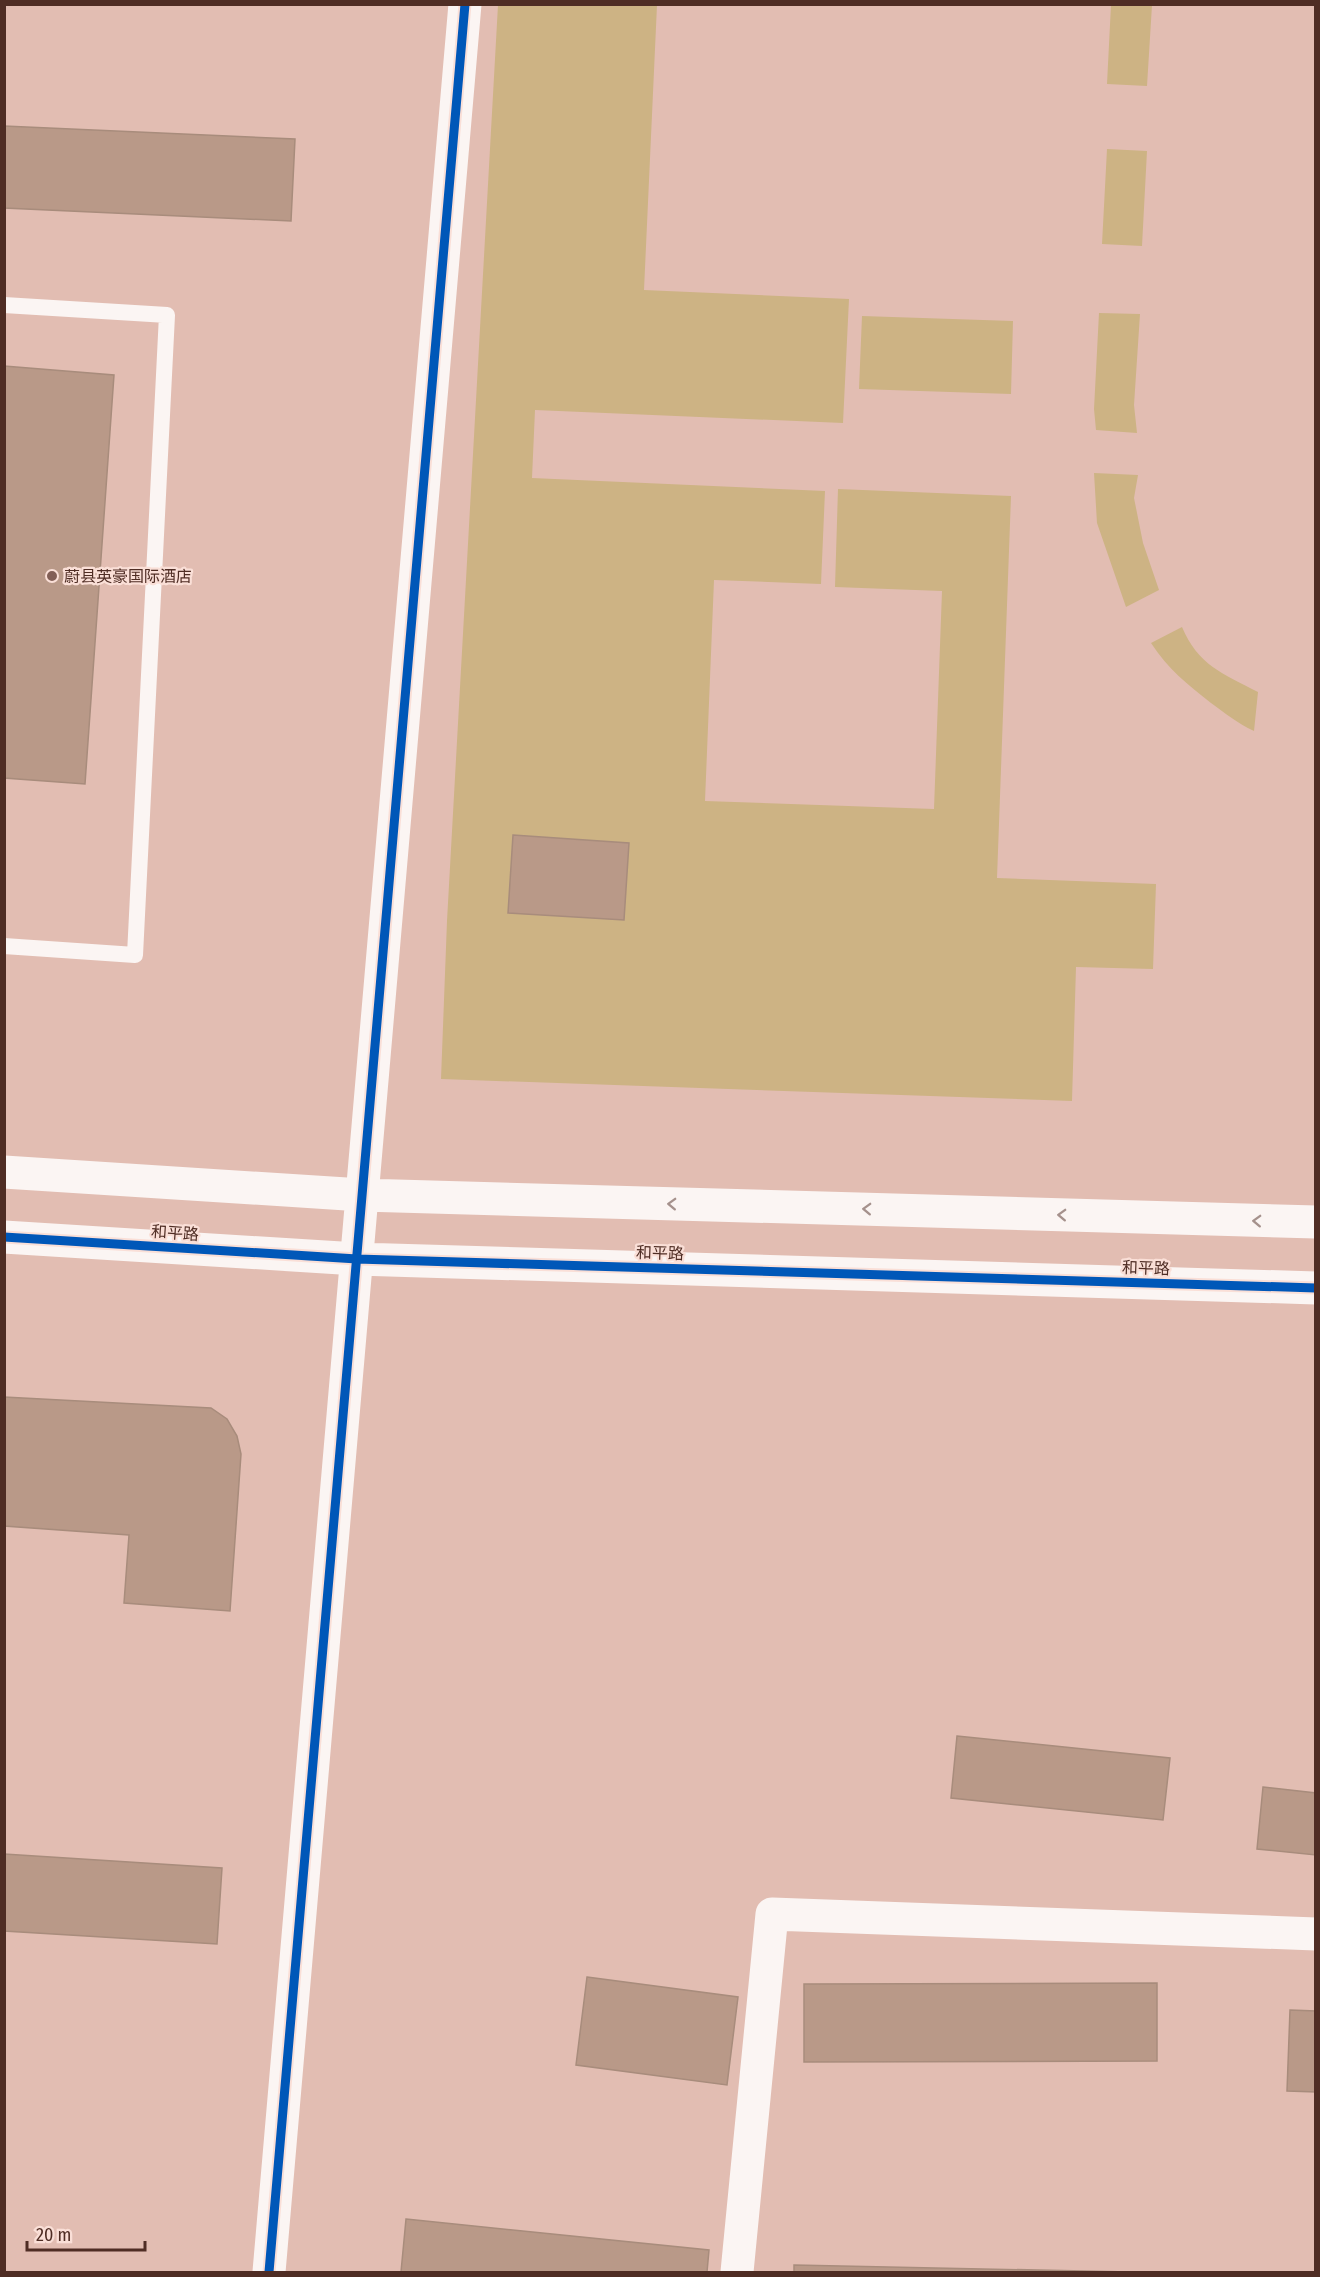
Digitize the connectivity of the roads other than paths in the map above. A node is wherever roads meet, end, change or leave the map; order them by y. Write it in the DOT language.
graph roads {
  1 [pos="465,4"];
  2 [pos="4,305"];
  3 [pos="4,946"];
  4 [pos="4,1172"];
  5 [pos="362,1195"];
  6 [pos="1316,1222"];
  7 [pos="4,1237"];
  8 [pos="357,1259"];
  9 [pos="1316,1288"];
  10 [pos="1316,1934"];
  11 [pos="269,2272"];
  12 [pos="737,2272"];
  1 -- 5 [label="street"];
  2 -- 3 [label="lane"];
  4 -- 5 [label="street"];
  6 -- 5 [label="street, one-way"];
  5 -- 8 [label="street"];
  7 -- 8 [label="street, 和平路"];
  8 -- 9 [label="street, 和平路"];
  8 -- 11 [label="street"];
  10 -- 12 [label="street"];
}
